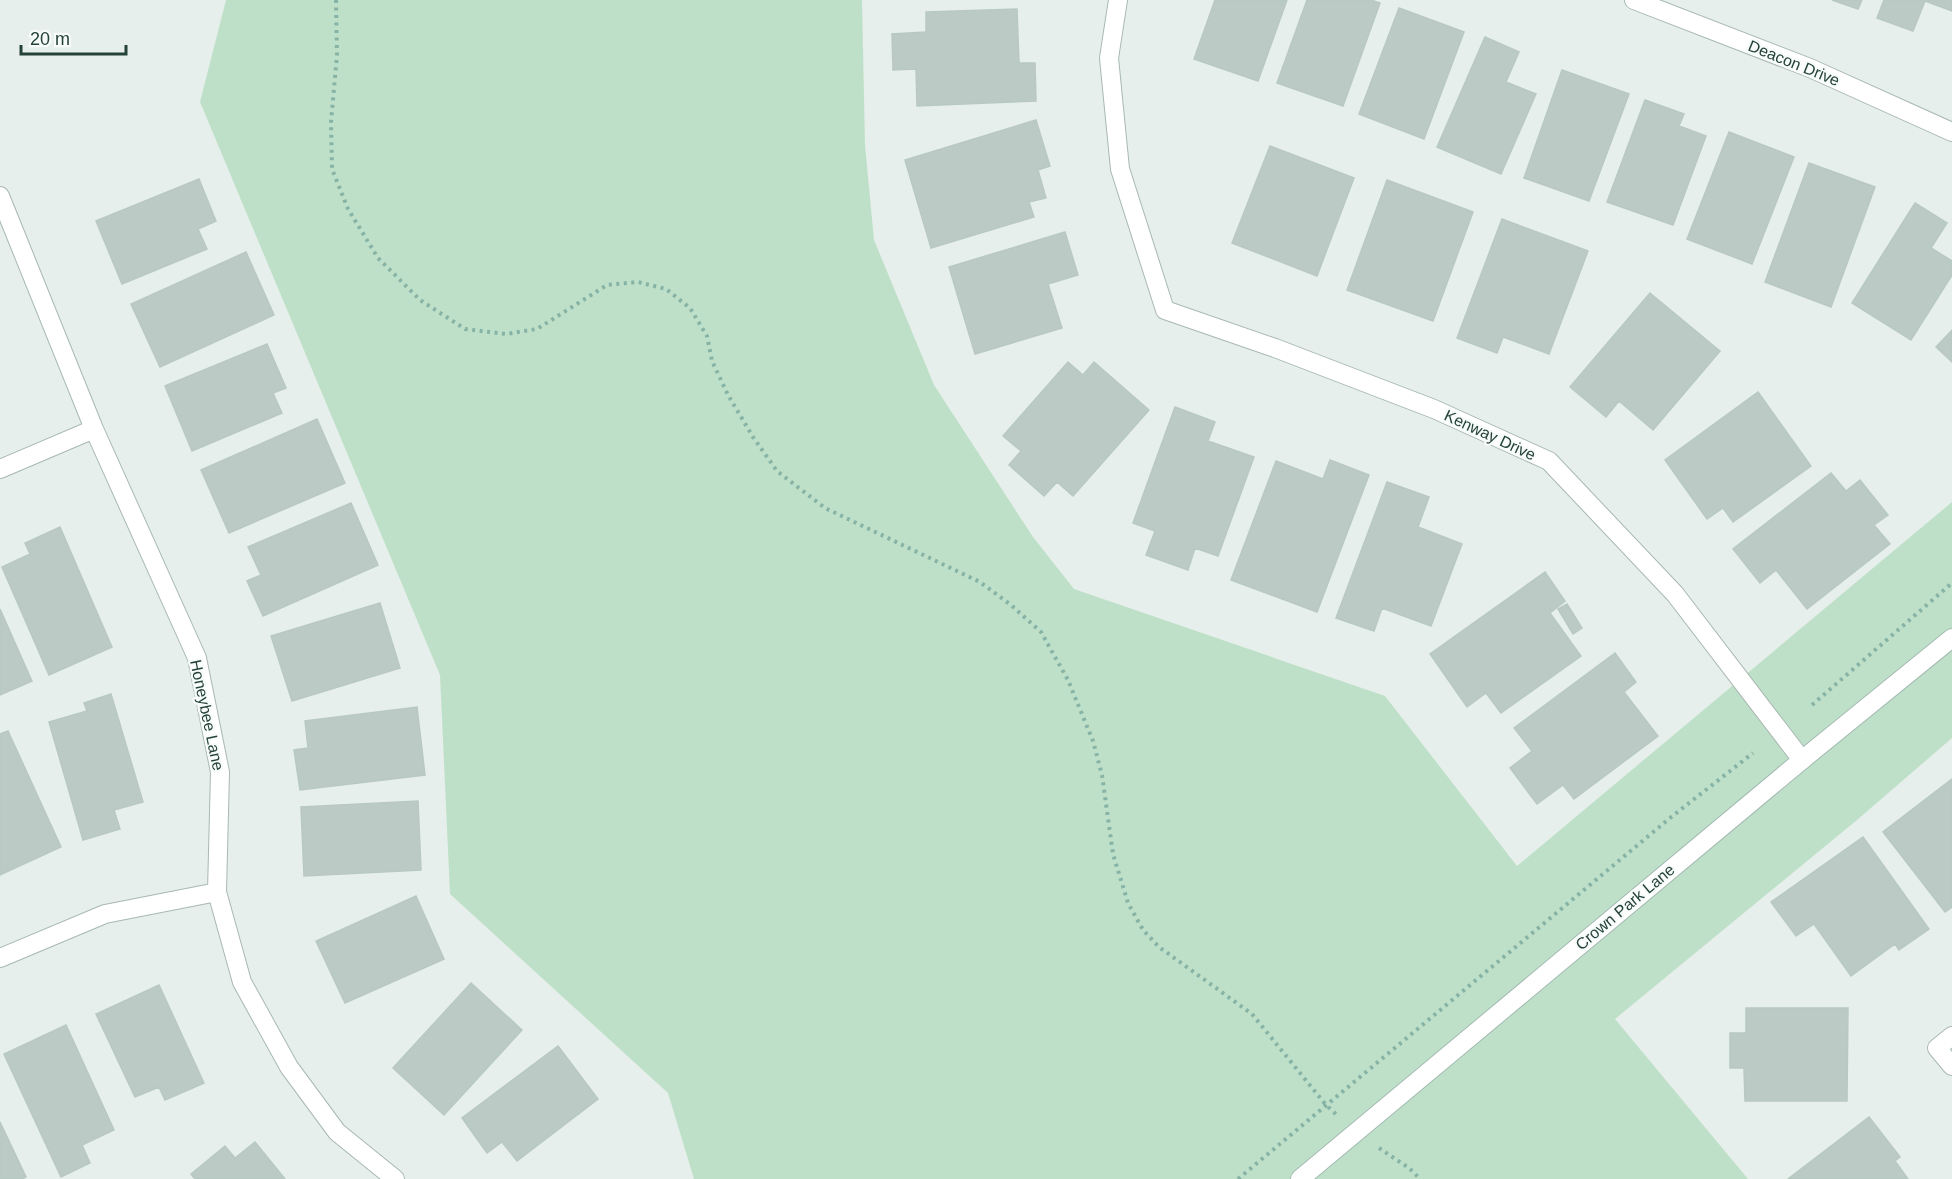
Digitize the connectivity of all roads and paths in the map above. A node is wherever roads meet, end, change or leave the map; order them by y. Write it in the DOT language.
graph roads {
  1 [pos="336,0"];
  2 [pos="1118,0"];
  3 [pos="1634,0"];
  4 [pos="1952,132"];
  5 [pos="0,196"];
  6 [pos="94,429"];
  7 [pos="0,469"];
  8 [pos="1952,583"];
  9 [pos="1952,638"];
  10 [pos="1812,705"];
  11 [pos="1753,753"];
  12 [pos="1802,760"];
  13 [pos="217,892"];
  14 [pos="0,958"];
  15 [pos="1952,1036"];
  16 [pos="1952,1066"];
  17 [pos="1326,1105"];
  18 [pos="1339,1118"];
  19 [pos="1379,1148"];
  20 [pos="394,1179"];
  21 [pos="1238,1179"];
  22 [pos="1300,1179"];
  23 [pos="1420,1179"];
  1 -- 17 [label="path"];
  2 -- 12 [label="street, Kenway Drive"];
  3 -- 4 [label="street, Deacon Drive"];
  5 -- 6 [label="street, Honeybee Lane"];
  6 -- 7 [label="street"];
  6 -- 13 [label="street, Honeybee Lane"];
  8 -- 10 [label="path"];
  9 -- 12 [label="street, Crown Park Lane"];
  11 -- 17 [label="path"];
  12 -- 22 [label="street, Crown Park Lane"];
  13 -- 14 [label="street"];
  13 -- 20 [label="street, Honeybee Lane"];
  15 -- 16 [label="street"];
  17 -- 18 [label="path"];
  17 -- 21 [label="path"];
  19 -- 23 [label="path"];
}
